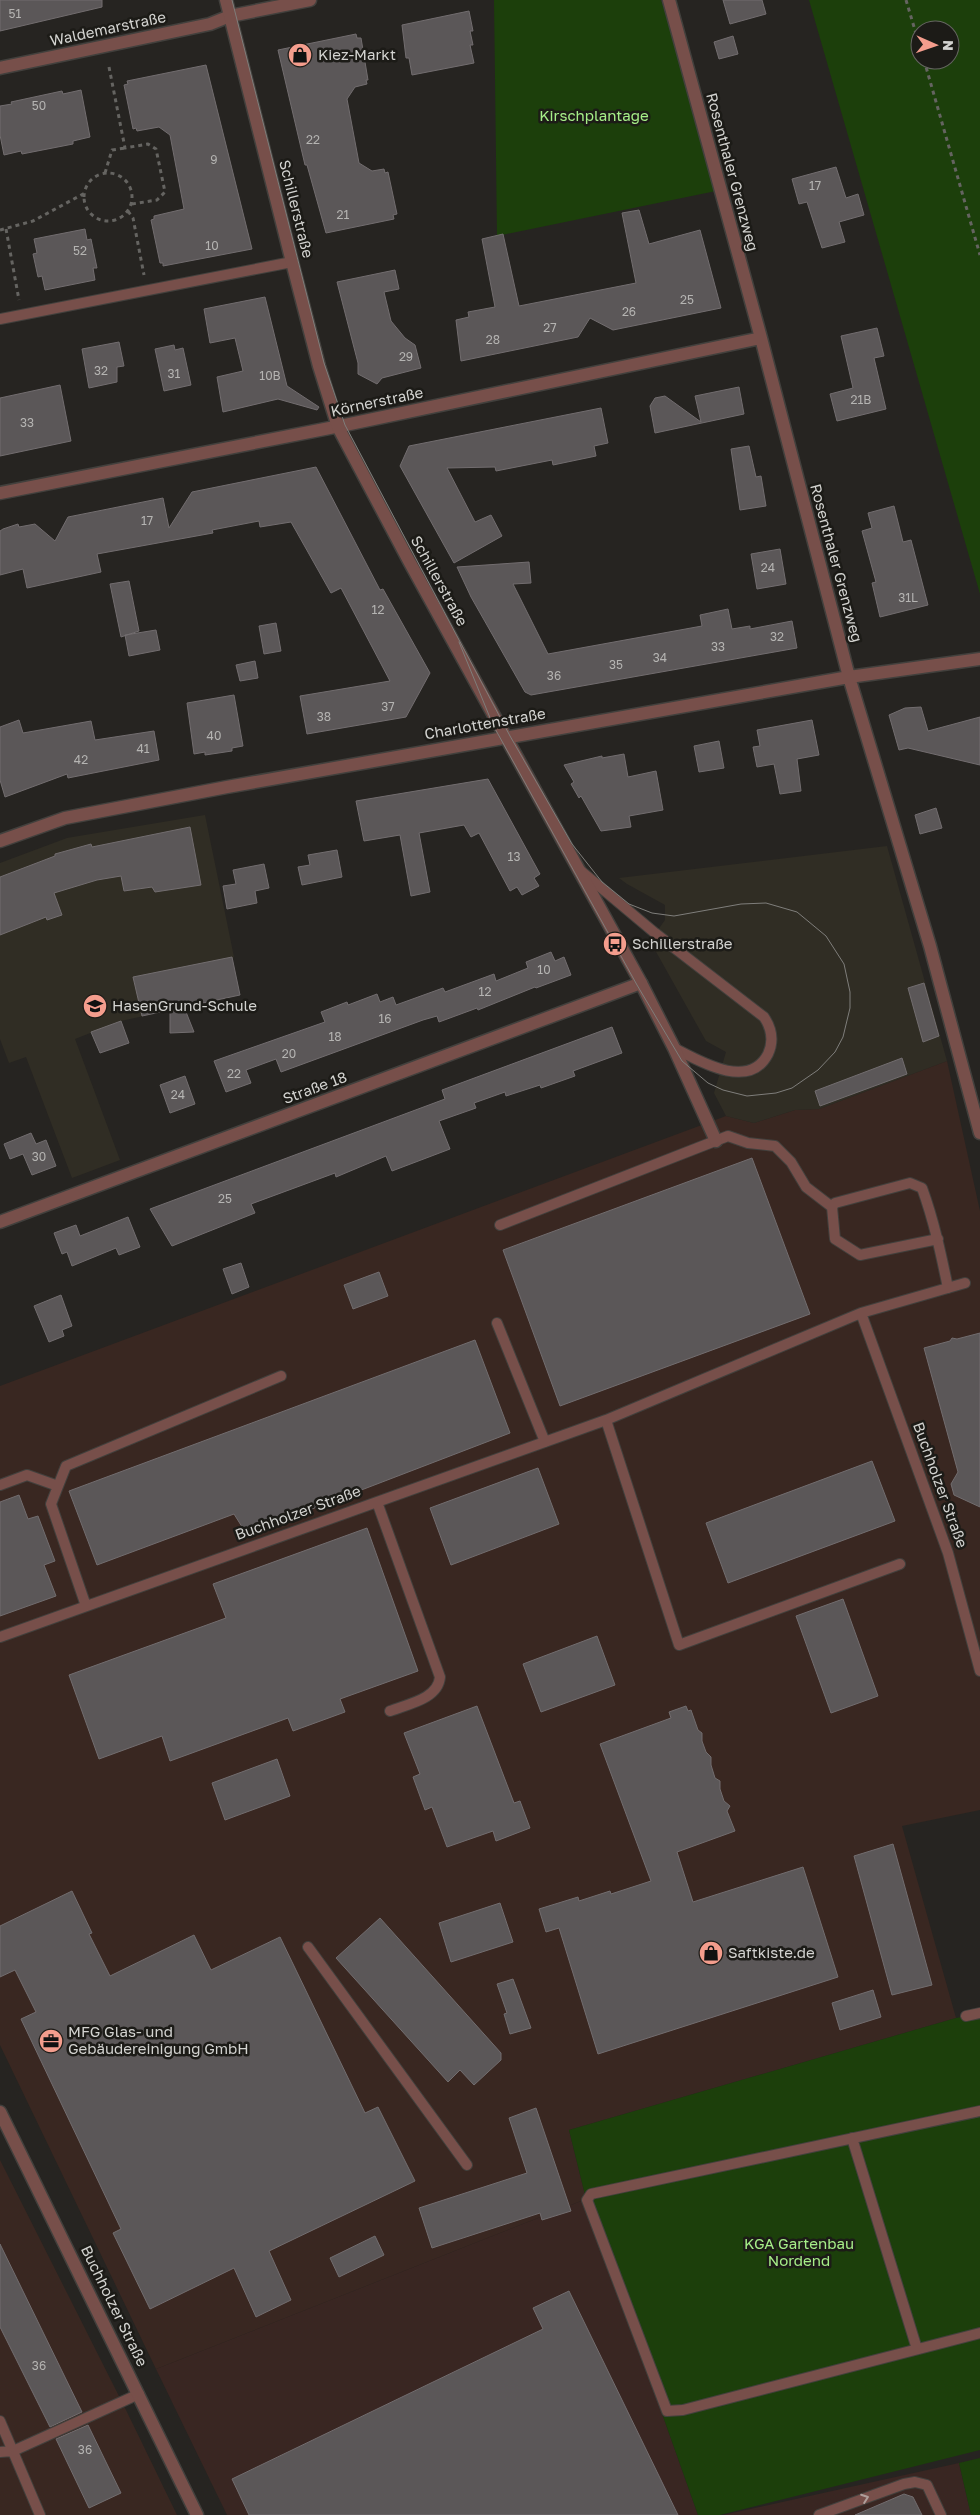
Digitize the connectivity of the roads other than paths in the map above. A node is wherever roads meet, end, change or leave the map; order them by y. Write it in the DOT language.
graph roads {
  1 [pos="226,0"];
  2 [pos="310,0"];
  3 [pos="669,0"];
  4 [pos="230,16"];
  5 [pos="0,68"];
  6 [pos="292,262"];
  7 [pos="0,319"];
  8 [pos="761,338"];
  9 [pos="338,426"];
  10 [pos="0,493"];
  11 [pos="980,659"];
  12 [pos="849,676"];
  13 [pos="506,737"];
  14 [pos="0,841"];
  15 [pos="580,870"];
  16 [pos="641,983"];
  17 [pos="674,1048"];
  18 [pos="980,1132"];
  19 [pos="716,1141"];
  20 [pos="832,1207"];
  21 [pos="0,1222"];
  22 [pos="500,1225"];
  23 [pos="938,1239"];
  24 [pos="965,1284"];
  25 [pos="948,1288"];
  26 [pos="861,1313"];
  27 [pos="497,1322"];
  28 [pos="281,1376"];
  29 [pos="606,1420"];
  30 [pos="545,1442"];
  31 [pos="0,1486"];
  32 [pos="58,1486"];
  33 [pos="377,1502"];
  34 [pos="900,1564"];
  35 [pos="86,1606"];
  36 [pos="0,1637"];
  37 [pos="980,1671"];
  38 [pos="390,1711"];
  39 [pos="308,1947"];
  40 [pos="980,2013"];
  41 [pos="966,2016"];
  42 [pos="980,2111"];
  43 [pos="0,2112"];
  44 [pos="852,2138"];
  45 [pos="467,2165"];
  46 [pos="980,2333"];
  47 [pos="917,2349"];
  48 [pos="139,2394"];
  49 [pos="0,2421"];
  50 [pos="12,2451"];
  51 [pos="0,2452"];
  52 [pos="40,2515"];
  53 [pos="197,2515"];
  54 [pos="819,2515"];
  55 [pos="941,2515"];
  1 -- 4 [label="street, Schillerstraße"];
  2 -- 4 [label="street, Waldemarstraße"];
  3 -- 8 [label="street, Rosenthaler Grenzweg"];
  4 -- 5 [label="street, Waldemarstraße"];
  4 -- 6 [label="street, Schillerstraße"];
  6 -- 7 [label="lane"];
  6 -- 9 [label="street, Schillerstraße"];
  8 -- 9 [label="street, Körnerstraße"];
  8 -- 12 [label="street, Rosenthaler Grenzweg"];
  9 -- 10 [label="street, Körnerstraße"];
  9 -- 13 [label="street, Schillerstraße"];
  11 -- 12 [label="street, Charlottenstraße"];
  12 -- 13 [label="street, Charlottenstraße"];
  12 -- 18 [label="street, Rosenthaler Grenzweg"];
  13 -- 14 [label="street, Charlottenstraße"];
  13 -- 15 [label="street, Schillerstraße"];
  15 -- 16 [label="street, Schillerstraße"];
  15 -- 17 [label="lane"];
  16 -- 17 [label="street, Schillerstraße"];
  16 -- 21 [label="street, Straße 18"];
  17 -- 19 [label="street, Schillerstraße"];
  19 -- 20 [label="lane"];
  19 -- 22 [label="lane"];
  20 -- 23 [label="lane"];
  20 -- 23 [label="lane"];
  23 -- 25 [label="lane"];
  24 -- 25 [label="lane, Buchholzer Straße"];
  25 -- 26 [label="lane, Buchholzer Straße"];
  26 -- 29 [label="lane, Buchholzer Straße"];
  26 -- 37 [label="lane, Buchholzer Straße"];
  27 -- 30 [label="lane"];
  28 -- 32 [label="lane"];
  29 -- 30 [label="lane, Buchholzer Straße"];
  29 -- 34 [label="lane"];
  30 -- 33 [label="lane, Buchholzer Straße"];
  31 -- 32 [label="lane"];
  32 -- 35 [label="lane"];
  33 -- 35 [label="lane, Buchholzer Straße"];
  33 -- 38 [label="lane"];
  35 -- 36 [label="lane, Buchholzer Straße"];
  39 -- 45 [label="lane"];
  40 -- 41 [label="lane"];
  42 -- 44 [label="lane"];
  43 -- 48 [label="street, Buchholzer Straße"];
  44 -- 47 [label="lane"];
  44 -- 47 [label="lane"];
  46 -- 47 [label="lane"];
  48 -- 50 [label="lane"];
  48 -- 53 [label="street, Buchholzer Straße"];
  49 -- 50 [label="lane"];
  50 -- 51 [label="lane"];
  50 -- 52 [label="lane"];
  54 -- 55 [label="lane, one-way"];
}
